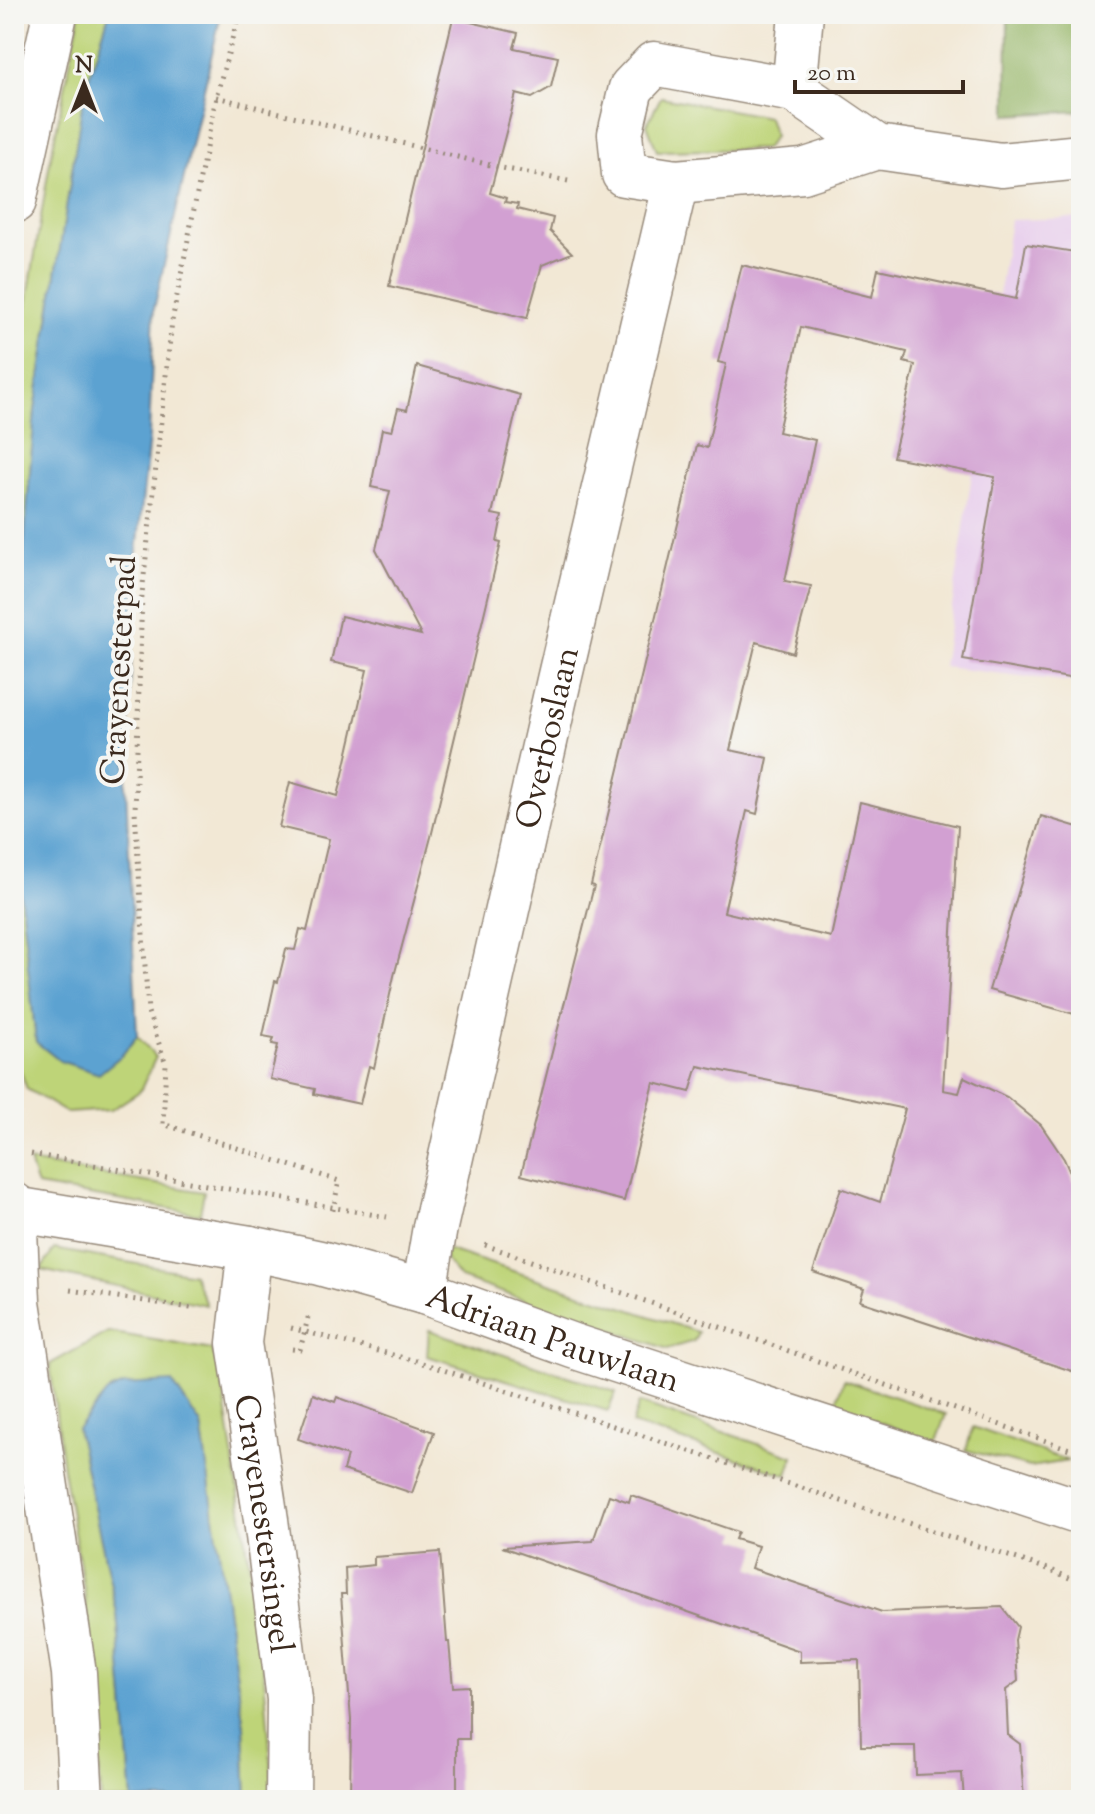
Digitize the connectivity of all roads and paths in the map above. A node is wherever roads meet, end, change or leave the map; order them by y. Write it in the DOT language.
graph roads {
  1 [pos="55,14"];
  2 [pos="239,14"];
  3 [pos="801,14"];
  4 [pos="794,90"];
  5 [pos="216,97"];
  6 [pos="877,147"];
  7 [pos="1081,157"];
  8 [pos="624,174"];
  9 [pos="676,182"];
  10 [pos="14,201"];
  11 [pos="335,1206"];
  12 [pos="14,1208"];
  13 [pos="250,1248"];
  14 [pos="17,1281"];
  15 [pos="424,1292"];
  16 [pos="243,1317"];
  17 [pos="1081,1512"];
  18 [pos="1081,1583"];
  19 [pos="81,1800"];
  20 [pos="288,1800"];
  1 -- 10 [label="street"];
  2 -- 5 [label="path, Crayenesterpad"];
  3 -- 4 [label="street"];
  4 -- 6 [label="street"];
  4 -- 8 [label="street"];
  5 -- 8 [label="path"];
  5 -- 11 [label="path, Crayenesterpad"];
  6 -- 7 [label="street"];
  6 -- 9 [label="street"];
  8 -- 9 [label="street"];
  9 -- 15 [label="street, Overboslaan"];
  12 -- 13 [label="street, Adriaan Pauwlaan"];
  12 -- 14 [label="street"];
  13 -- 15 [label="street, Adriaan Pauwlaan"];
  13 -- 16 [label="street, Crayenestersingel"];
  14 -- 16 [label="path, Adriaan Pauwlaan"];
  14 -- 19 [label="street"];
  15 -- 17 [label="street, Adriaan Pauwlaan"];
  16 -- 18 [label="path, Adriaan Pauwlaan"];
  16 -- 20 [label="street, Crayenestersingel"];
}
